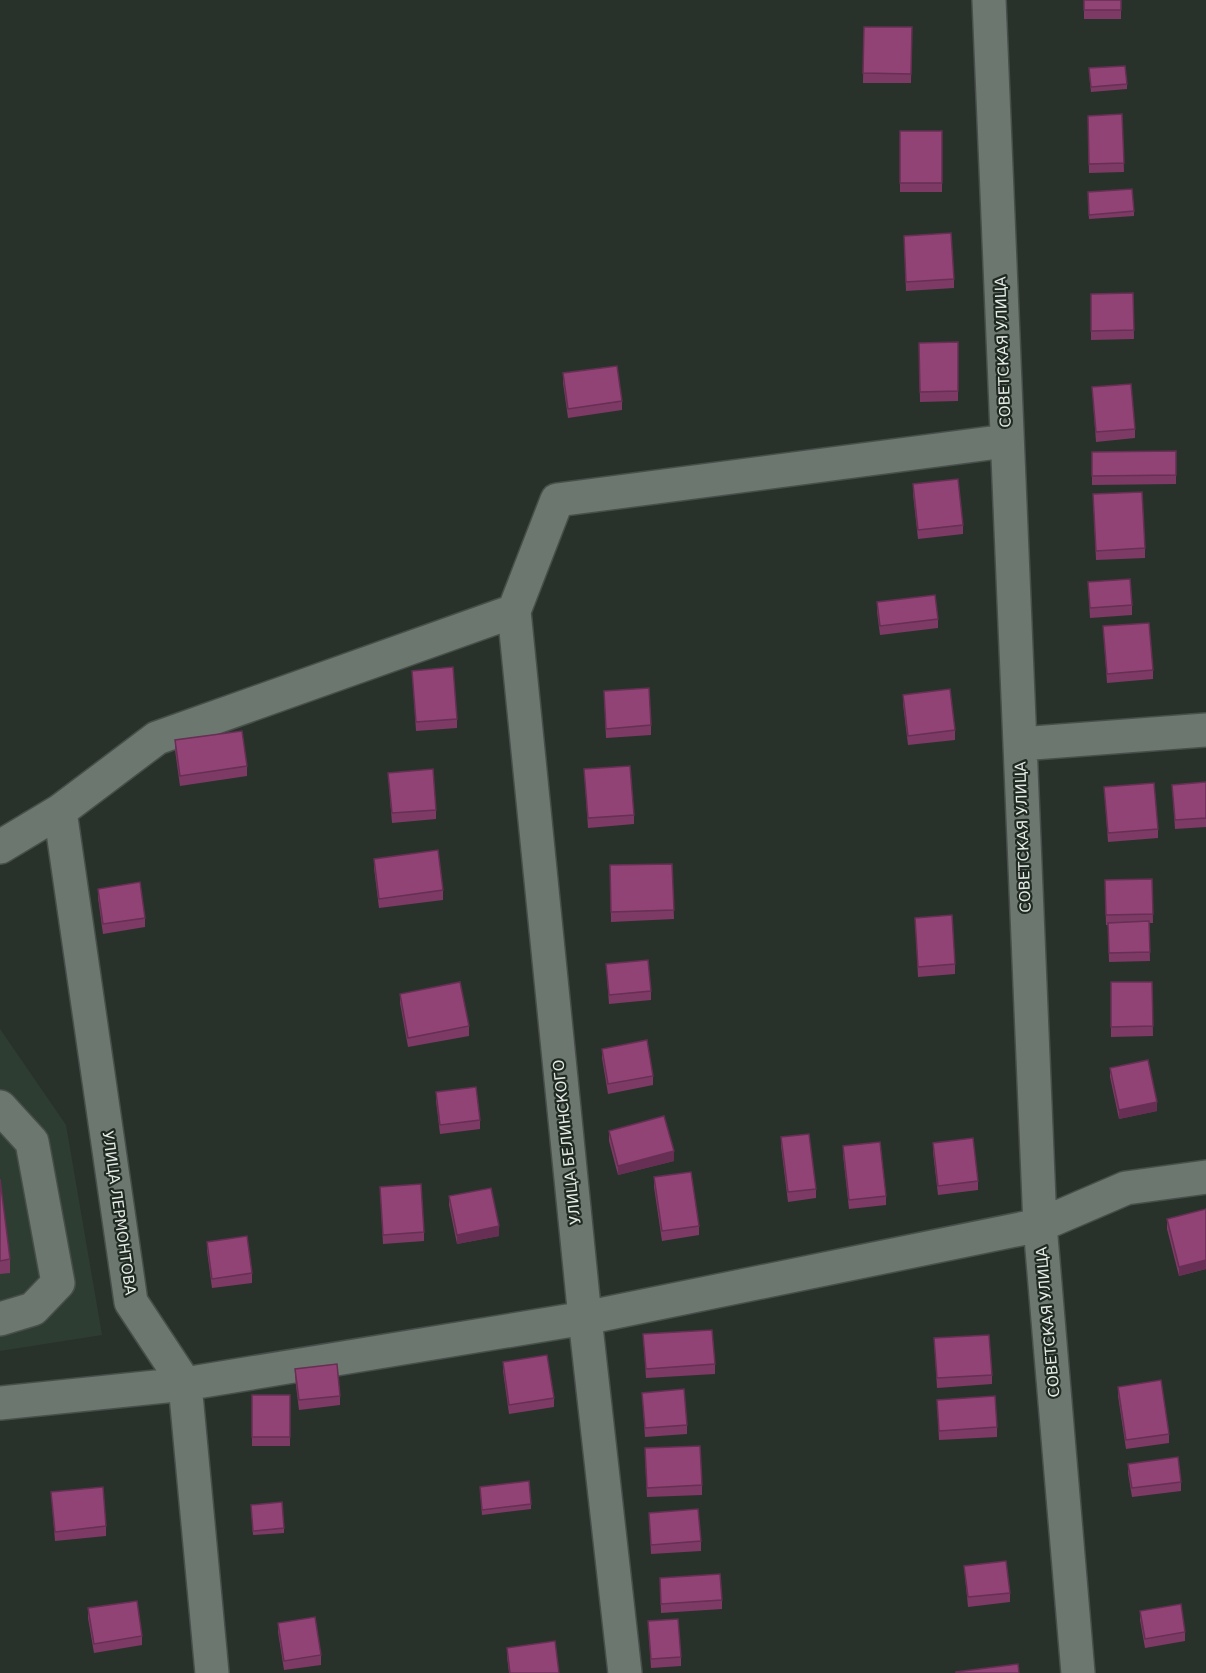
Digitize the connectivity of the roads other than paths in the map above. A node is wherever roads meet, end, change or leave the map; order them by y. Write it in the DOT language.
graph roads {
  1 [pos="989,0"];
  2 [pos="1006,441"];
  3 [pos="514,611"];
  4 [pos="1206,730"];
  5 [pos="1020,744"];
  6 [pos="60,811"];
  7 [pos="0,847"];
  8 [pos="0,1107"];
  9 [pos="1206,1177"];
  10 [pos="1040,1225"];
  11 [pos="585,1318"];
  12 [pos="0,1319"];
  13 [pos="185,1384"];
  14 [pos="0,1403"];
  15 [pos="212,1673"];
  16 [pos="625,1673"];
  17 [pos="1078,1673"];
  1 -- 2 [label="street, СОВЕТСКАЯ УЛИЦА"];
  2 -- 3 [label="street"];
  2 -- 5 [label="street, СОВЕТСКАЯ УЛИЦА"];
  3 -- 6 [label="street"];
  3 -- 11 [label="street, УЛИЦА БЕЛИНСКОГО"];
  4 -- 5 [label="street"];
  5 -- 10 [label="street, СОВЕТСКАЯ УЛИЦА"];
  6 -- 7 [label="street"];
  6 -- 13 [label="street, УЛИЦА ЛЕРМОНТОВА"];
  8 -- 12 [label="street"];
  9 -- 10 [label="street"];
  10 -- 11 [label="street"];
  10 -- 17 [label="street, СОВЕТСКАЯ УЛИЦА"];
  11 -- 13 [label="street"];
  11 -- 16 [label="street, УЛИЦА БЕЛИНСКОГО"];
  13 -- 14 [label="street"];
  13 -- 15 [label="street, УЛИЦА ЛЕРМОНТОВА"];
}
